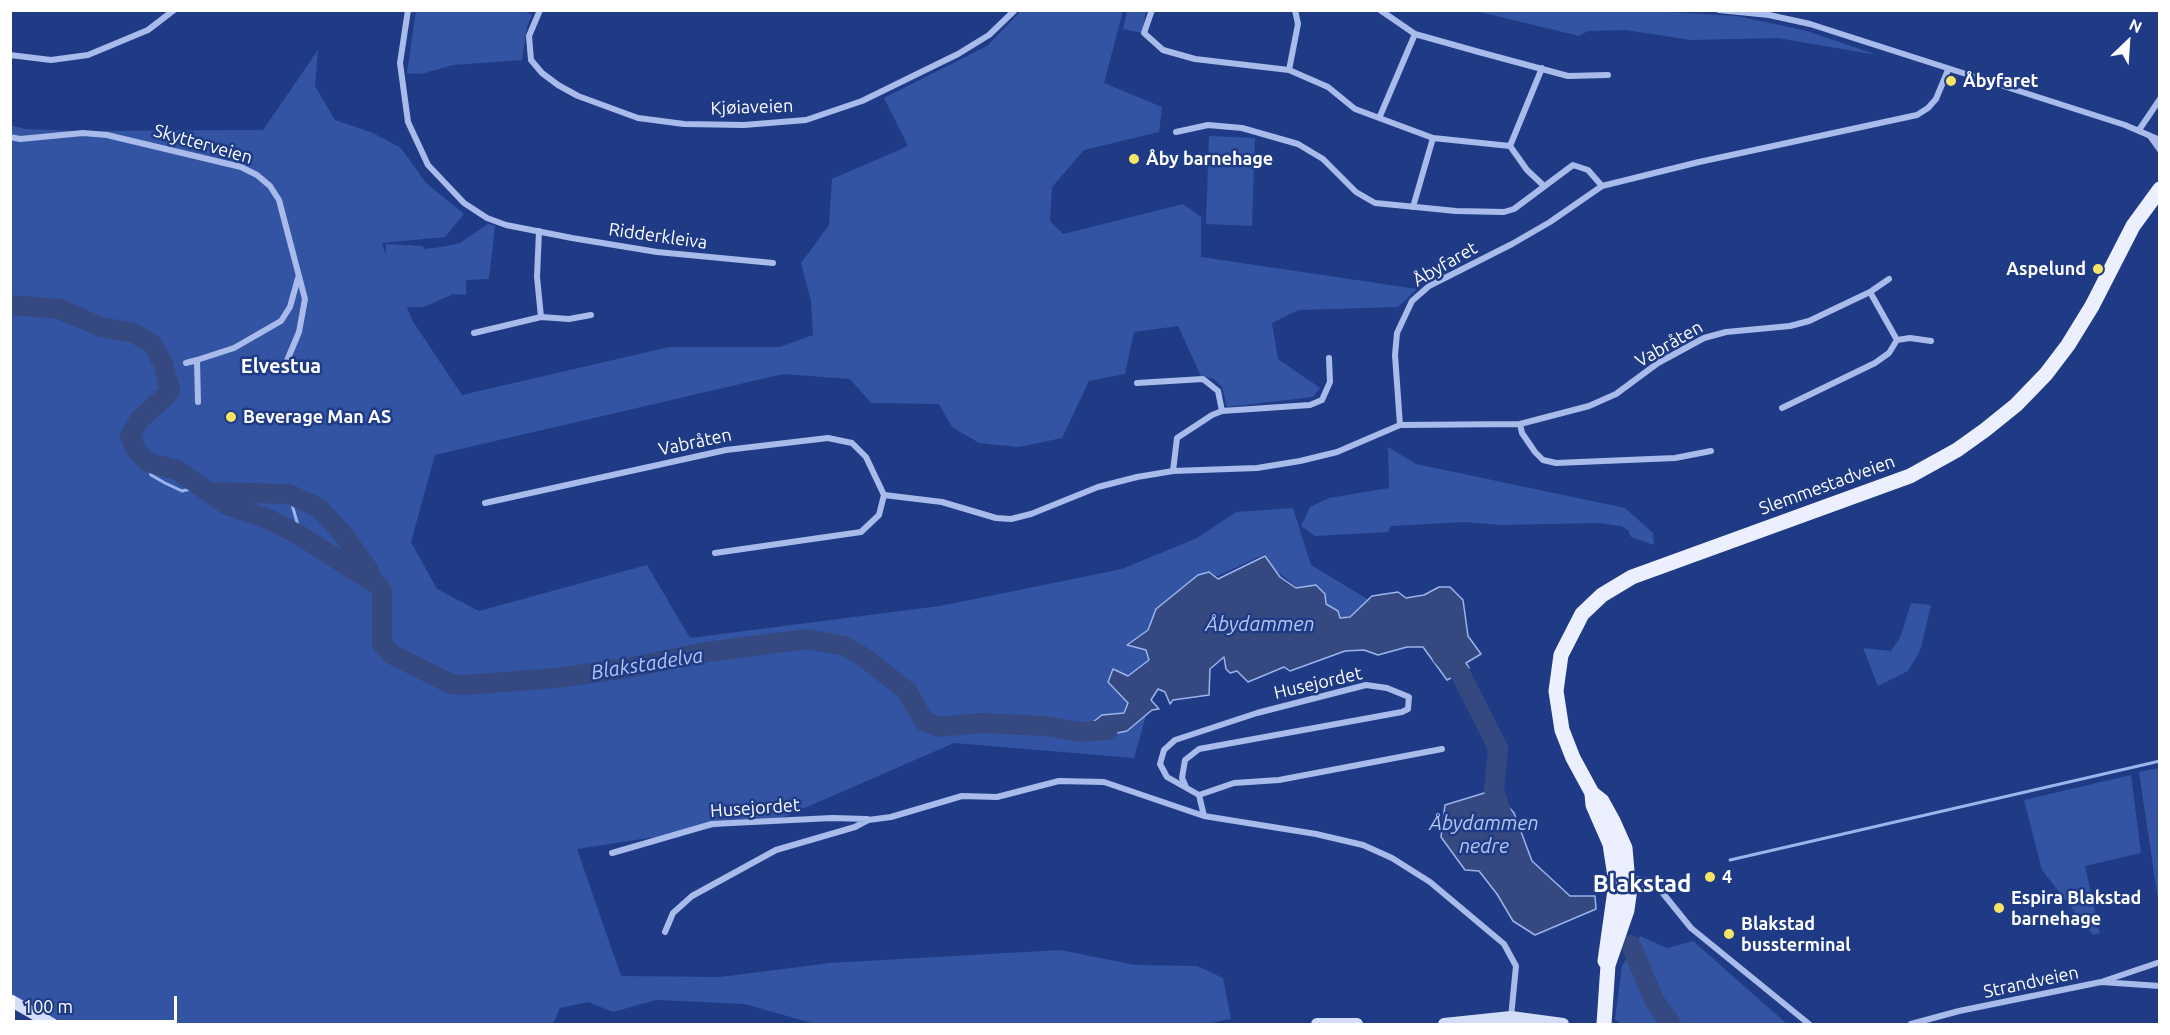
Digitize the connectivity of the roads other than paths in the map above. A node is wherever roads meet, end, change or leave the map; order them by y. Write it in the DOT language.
graph roads {
  1 [pos="174,10"];
  2 [pos="408,10"];
  3 [pos="540,10"];
  4 [pos="1015,10"];
  5 [pos="1152,10"];
  6 [pos="1295,10"];
  7 [pos="1380,10"];
  8 [pos="1719,10"];
  9 [pos="1415,34"];
  10 [pos="10,55"];
  11 [pos="1542,68"];
  12 [pos="1289,70"];
  13 [pos="1948,70"];
  14 [pos="1608,75"];
  15 [pos="2160,99"];
  16 [pos="1380,116"];
  17 [pos="2139,130"];
  18 [pos="1176,132"];
  19 [pos="2150,135"];
  20 [pos="10,137"];
  21 [pos="1433,138"];
  22 [pos="2160,140"];
  23 [pos="1510,146"];
  24 [pos="2160,150"];
  25 [pos="1543,185"];
  26 [pos="1602,186"];
  27 [pos="2160,189"];
  28 [pos="1413,207"];
  29 [pos="539,231"];
  30 [pos="773,264"];
  31 [pos="299,274"];
  32 [pos="1889,279"];
  33 [pos="1870,292"];
  34 [pos="591,315"];
  35 [pos="541,316"];
  36 [pos="474,333"];
  37 [pos="1898,340"];
  38 [pos="1931,341"];
  39 [pos="1329,358"];
  40 [pos="197,360"];
  41 [pos="186,363"];
  42 [pos="286,363"];
  43 [pos="1137,383"];
  44 [pos="198,402"];
  45 [pos="1782,408"];
  46 [pos="1222,411"];
  47 [pos="1520,424"];
  48 [pos="1400,425"];
  49 [pos="1711,451"];
  50 [pos="1173,471"];
  51 [pos="884,495"];
  52 [pos="485,503"];
  53 [pos="715,553"];
  54 [pos="1442,749"];
  55 [pos="1186,787"];
  56 [pos="1199,795"];
  57 [pos="1204,816"];
  58 [pos="868,819"];
  59 [pos="612,853"];
  60 [pos="1625,883"];
  61 [pos="1659,889"];
  62 [pos="665,932"];
  63 [pos="2160,962"];
  64 [pos="2101,982"];
  65 [pos="2160,986"];
  66 [pos="10,1000"];
  67 [pos="1511,1017"];
  68 [pos="52,1024"];
  69 [pos="1317,1024"];
  70 [pos="1357,1024"];
  71 [pos="1444,1024"];
  72 [pos="1563,1024"];
  73 [pos="1604,1024"];
  74 [pos="1809,1024"];
  75 [pos="1911,1024"];
  1 -- 10 [label="street"];
  2 -- 29 [label="street, Ridderkleiva"];
  3 -- 4 [label="street, Kjøiaveien"];
  5 -- 12 [label="street"];
  6 -- 12 [label="street"];
  7 -- 9 [label="street"];
  8 -- 13 [label="street"];
  9 -- 11 [label="street"];
  9 -- 16 [label="street"];
  11 -- 14 [label="street"];
  11 -- 23 [label="street"];
  12 -- 16 [label="street"];
  13 -- 17 [label="street"];
  13 -- 26 [label="street, Åbyfaret"];
  15 -- 17 [label="street"];
  16 -- 21 [label="street"];
  17 -- 19 [label="street"];
  18 -- 28 [label="street, Åbyfaret"];
  19 -- 22 [label="street"];
  19 -- 24 [label="street"];
  20 -- 31 [label="street, Skytterveien"];
  21 -- 23 [label="street"];
  21 -- 28 [label="street"];
  23 -- 25 [label="street"];
  25 -- 26 [label="street, Åbyfaret"];
  25 -- 28 [label="street, Åbyfaret"];
  26 -- 48 [label="street, Åbyfaret"];
  27 -- 60 [label="main road, Slemmestadveien"];
  29 -- 30 [label="street, Ridderkleiva"];
  29 -- 35 [label="street"];
  31 -- 40 [label="street"];
  31 -- 42 [label="street, Skytterveien"];
  32 -- 33 [label="street, Vabråten"];
  33 -- 37 [label="street"];
  33 -- 47 [label="street, Vabråten"];
  34 -- 35 [label="street"];
  35 -- 36 [label="street"];
  37 -- 38 [label="street"];
  37 -- 45 [label="street"];
  39 -- 46 [label="street"];
  40 -- 41 [label="street"];
  40 -- 44 [label="street"];
  43 -- 46 [label="street"];
  46 -- 50 [label="street"];
  47 -- 48 [label="street, Vabråten"];
  47 -- 49 [label="street"];
  48 -- 50 [label="street, Vabråten"];
  50 -- 51 [label="street, Vabråten"];
  51 -- 52 [label="street, Vabråten"];
  51 -- 53 [label="street"];
  54 -- 56 [label="street"];
  55 -- 55 [label="street, Husejordet"];
  55 -- 56 [label="street, Husejordet"];
  56 -- 57 [label="street"];
  57 -- 58 [label="street, Husejordet"];
  57 -- 67 [label="street, Husejordet"];
  58 -- 59 [label="street, Husejordet"];
  58 -- 62 [label="street, Husejordet"];
  60 -- 61 [label="street"];
  60 -- 61 [label="street"];
  60 -- 73 [label="main road, Slemmestadveien"];
  61 -- 74 [label="street"];
  63 -- 64 [label="street"];
  64 -- 65 [label="street, Strandveien"];
  64 -- 75 [label="street, Strandveien"];
  66 -- 68 [label="main road"];
  67 -- 71 [label="main road"];
  67 -- 72 [label="main road"];
  69 -- 70 [label="main road"];
}
